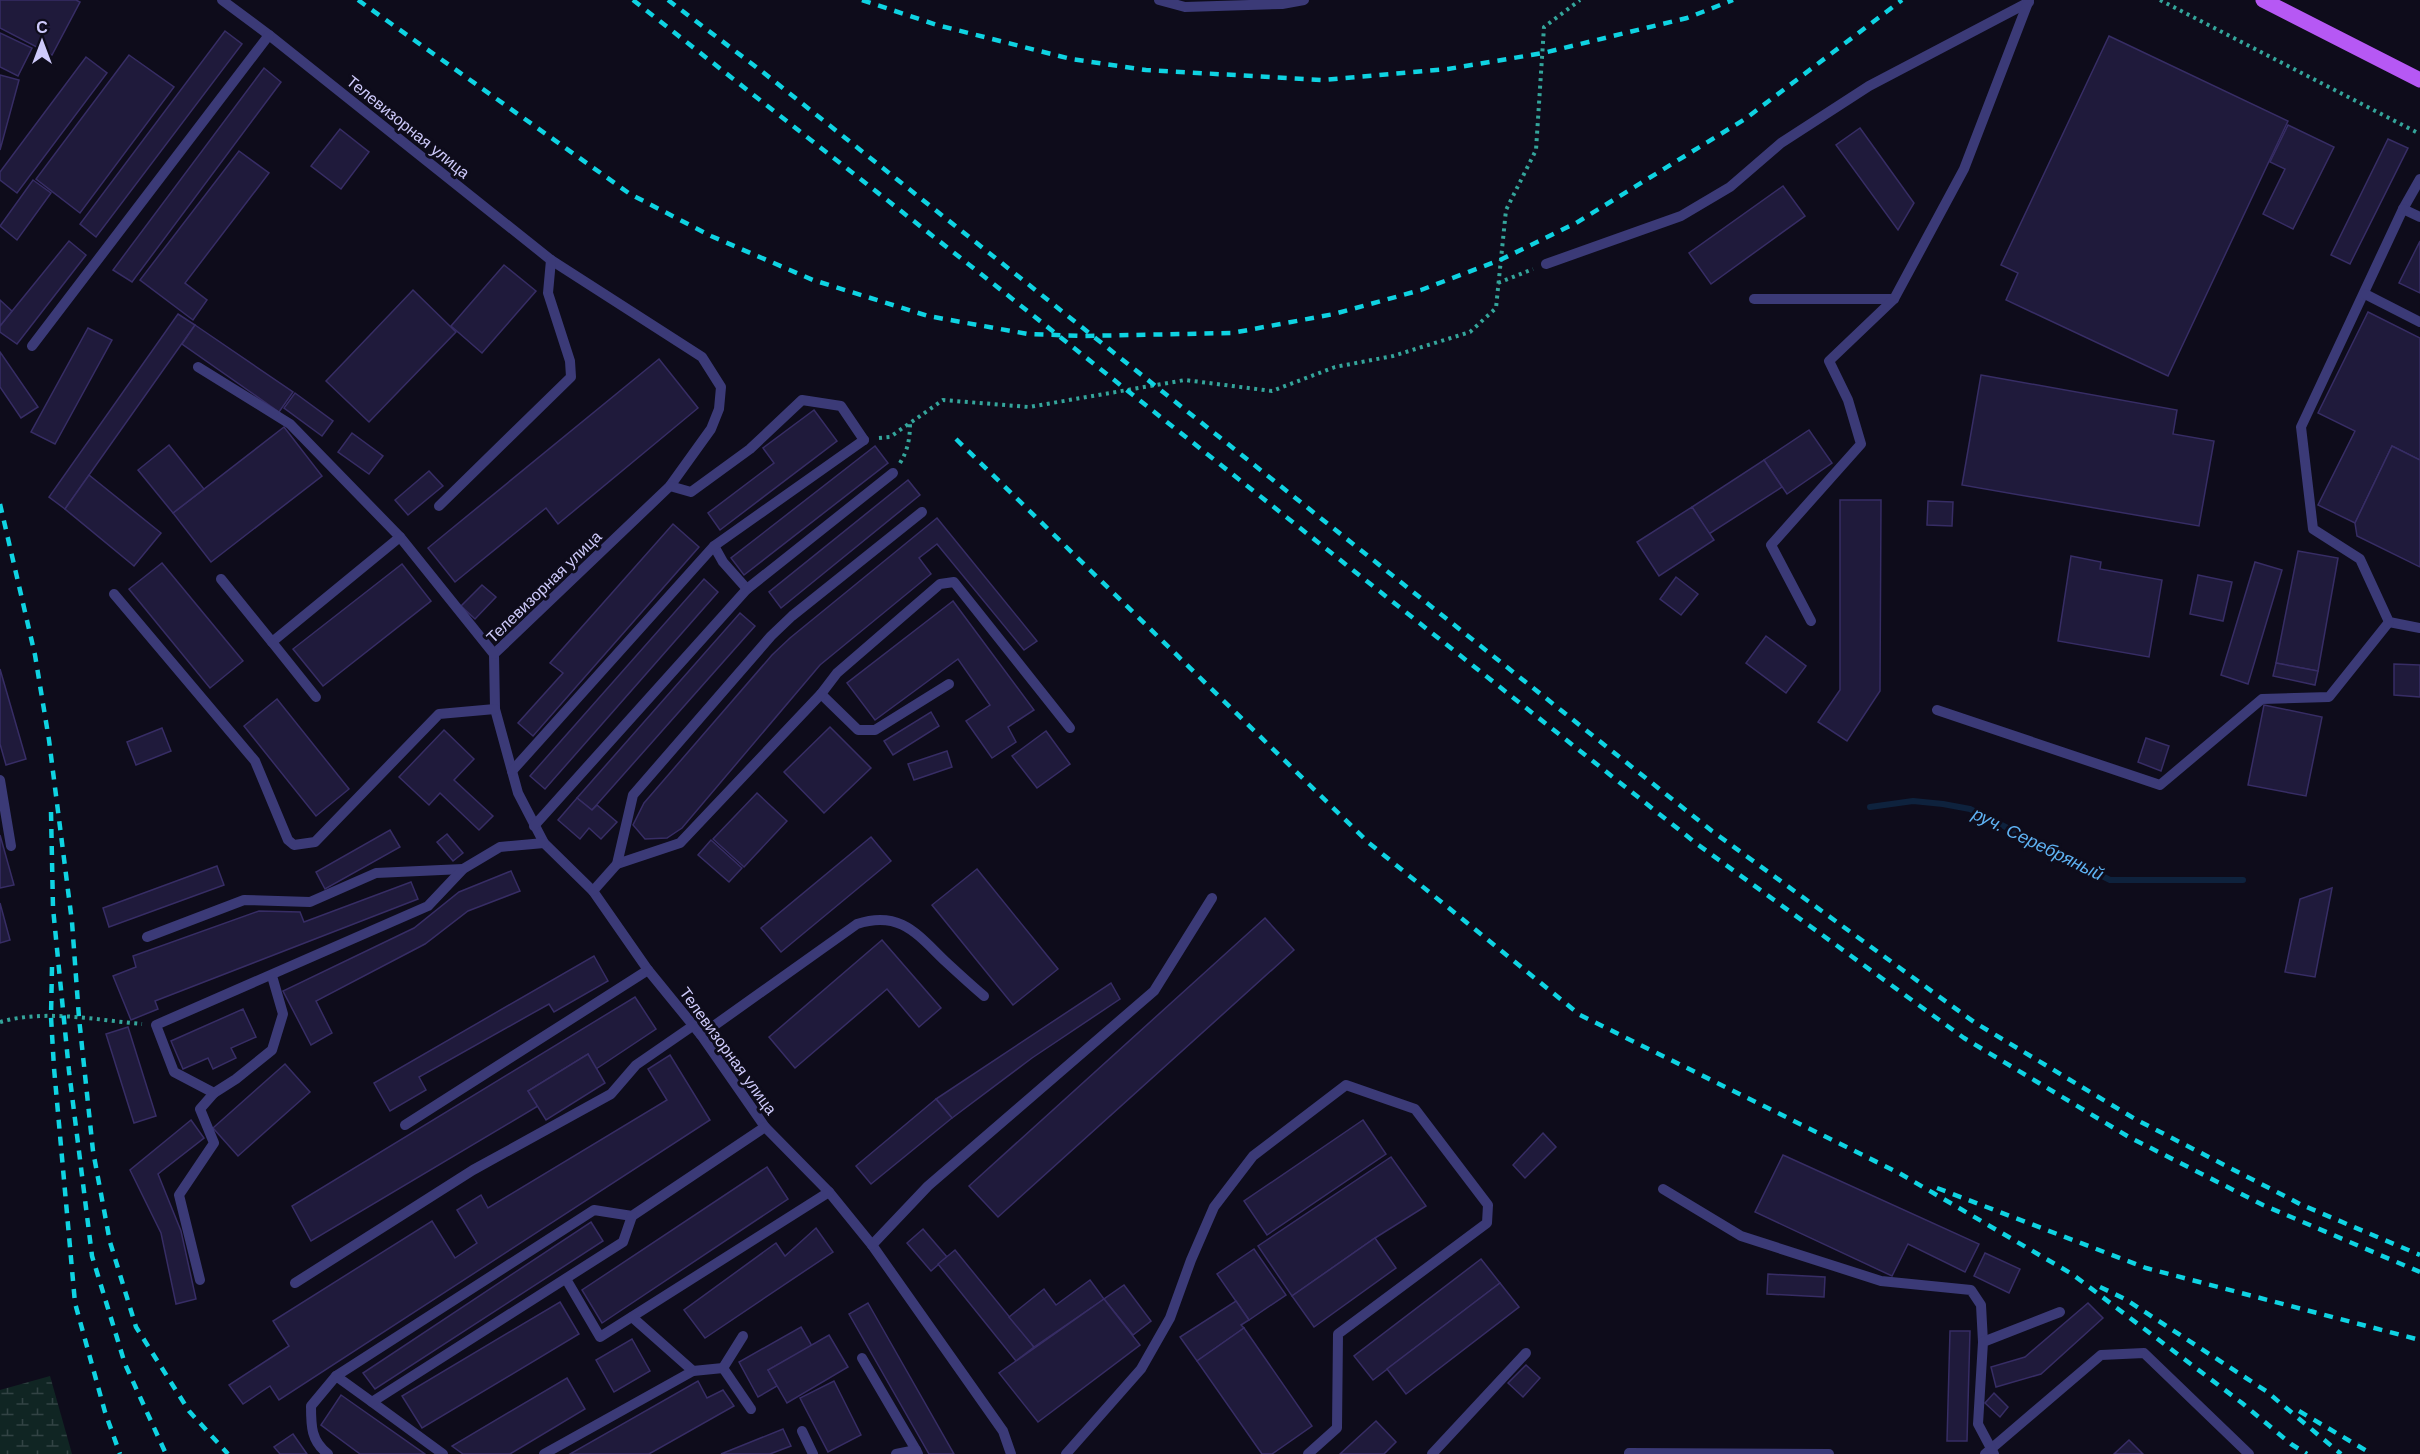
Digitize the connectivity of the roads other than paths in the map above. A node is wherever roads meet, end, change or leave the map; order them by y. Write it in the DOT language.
graph roads {
  1 [pos="222,0"];
  2 [pos="1159,0"];
  3 [pos="1304,0"];
  4 [pos="2263,0"];
  5 [pos="2029,1"];
  6 [pos="269,35"];
  7 [pos="2420,80"];
  8 [pos="2420,179"];
  9 [pos="2403,209"];
  10 [pos="2420,217"];
  11 [pos="551,260"];
  12 [pos="1546,264"];
  13 [pos="2365,294"];
  14 [pos="1754,299"];
  15 [pos="1894,299"];
  16 [pos="2420,322"];
  17 [pos="32,346"];
  18 [pos="198,367"];
  19 [pos="893,473"];
  20 [pos="670,486"];
  21 [pos="439,506"];
  22 [pos="922,512"];
  23 [pos="399,537"];
  24 [pos="714,546"];
  25 [pos="220,579"];
  26 [pos="747,589"];
  27 [pos="114,594"];
  28 [pos="1811,621"];
  29 [pos="2389,622"];
  30 [pos="2420,628"];
  31 [pos="272,642"];
  32 [pos="494,654"];
  33 [pos="949,684"];
  34 [pos="821,694"];
  35 [pos="316,697"];
  36 [pos="495,709"];
  37 [pos="1937,710"];
  38 [pos="1070,728"];
  39 [pos="512,771"];
  40 [pos="0,780"];
  41 [pos="534,826"];
  42 [pos="544,843"];
  43 [pos="11,846"];
  44 [pos="616,864"];
  45 [pos="463,869"];
  46 [pos="593,891"];
  47 [pos="1212,898"];
  48 [pos="147,938"];
  49 [pos="648,970"];
  50 [pos="272,976"];
  51 [pos="984,996"];
  52 [pos="694,1025"];
  53 [pos="701,1035"];
  54 [pos="214,1093"];
  55 [pos="405,1125"];
  56 [pos="765,1127"];
  57 [pos="1663,1189"];
  58 [pos="829,1192"];
  59 [pos="632,1216"];
  60 [pos="872,1245"];
  61 [pos="566,1279"];
  62 [pos="200,1280"];
  63 [pos="295,1283"];
  64 [pos="2060,1312"];
  65 [pos="632,1317"];
  66 [pos="742,1336"];
  67 [pos="1983,1342"];
  68 [pos="1526,1353"];
  69 [pos="862,1358"];
  70 [pos="723,1368"];
  71 [pos="693,1371"];
  72 [pos="336,1377"];
  73 [pos="372,1402"];
  74 [pos="751,1409"];
  75 [pos="802,1431"];
  76 [pos="917,1452"];
  77 [pos="1990,1452"];
  78 [pos="1629,1453"];
  79 [pos="328,1454"];
  80 [pos="443,1454"];
  81 [pos="544,1454"];
  82 [pos="813,1454"];
  83 [pos="896,1454"];
  84 [pos="1011,1454"];
  85 [pos="1066,1454"];
  86 [pos="1308,1454"];
  87 [pos="1432,1454"];
  88 [pos="1829,1454"];
  89 [pos="2249,1454"];
  1 -- 6 [label="lane, Телевизорная улица"];
  2 -- 3 [label="lane"];
  4 -- 7 [label="main road"];
  5 -- 12 [label="lane"];
  5 -- 15 [label="lane"];
  6 -- 11 [label="lane, Телевизорная улица"];
  6 -- 17 [label="lane"];
  8 -- 9 [label="lane"];
  9 -- 10 [label="lane"];
  9 -- 13 [label="lane"];
  11 -- 20 [label="lane, Телевизорная улица"];
  11 -- 21 [label="lane"];
  13 -- 16 [label="lane"];
  13 -- 29 [label="lane"];
  14 -- 15 [label="lane"];
  15 -- 28 [label="lane"];
  18 -- 23 [label="lane"];
  19 -- 26 [label="lane"];
  20 -- 24 [label="lane"];
  20 -- 32 [label="lane, Телевизорная улица"];
  22 -- 44 [label="lane"];
  23 -- 31 [label="lane"];
  23 -- 32 [label="lane"];
  24 -- 26 [label="lane"];
  24 -- 39 [label="lane"];
  25 -- 31 [label="lane"];
  26 -- 41 [label="lane"];
  27 -- 36 [label="lane"];
  29 -- 30 [label="lane"];
  29 -- 37 [label="lane"];
  31 -- 35 [label="lane"];
  32 -- 36 [label="lane, Телевизорная улица"];
  33 -- 34 [label="lane"];
  34 -- 38 [label="lane"];
  34 -- 44 [label="lane"];
  36 -- 39 [label="lane, Телевизорная улица"];
  39 -- 41 [label="lane, Телевизорная улица"];
  40 -- 43 [label="lane"];
  41 -- 42 [label="lane, Телевизорная улица"];
  42 -- 45 [label="lane"];
  42 -- 46 [label="lane, Телевизорная улица"];
  44 -- 46 [label="lane"];
  45 -- 48 [label="lane"];
  45 -- 50 [label="lane"];
  46 -- 49 [label="lane, Телевизорная улица"];
  47 -- 60 [label="lane"];
  49 -- 52 [label="lane, Телевизорная улица"];
  49 -- 55 [label="lane"];
  50 -- 54 [label="lane"];
  50 -- 54 [label="lane"];
  51 -- 53 [label="lane"];
  52 -- 53 [label="lane, Телевизорная улица"];
  52 -- 63 [label="lane"];
  53 -- 56 [label="lane, Телевизорная улица"];
  54 -- 62 [label="lane"];
  56 -- 58 [label="lane, Телевизорная улица"];
  56 -- 59 [label="lane"];
  57 -- 67 [label="lane"];
  58 -- 60 [label="lane, Телевизорная улица"];
  58 -- 65 [label="lane"];
  59 -- 61 [label="lane"];
  59 -- 72 [label="lane"];
  60 -- 84 [label="lane, Телевизорная улица"];
  61 -- 65 [label="lane"];
  61 -- 73 [label="lane"];
  64 -- 67 [label="lane"];
  65 -- 71 [label="lane"];
  66 -- 70 [label="lane"];
  67 -- 77 [label="lane"];
  68 -- 87 [label="lane"];
  69 -- 76 [label="lane"];
  70 -- 71 [label="lane"];
  70 -- 74 [label="lane"];
  71 -- 81 [label="lane"];
  72 -- 73 [label="lane"];
  72 -- 79 [label="lane"];
  73 -- 80 [label="lane"];
  75 -- 82 [label="lane"];
  76 -- 83 [label="lane"];
  77 -- 89 [label="lane"];
  78 -- 88 [label="lane"];
  85 -- 86 [label="lane"];
}
